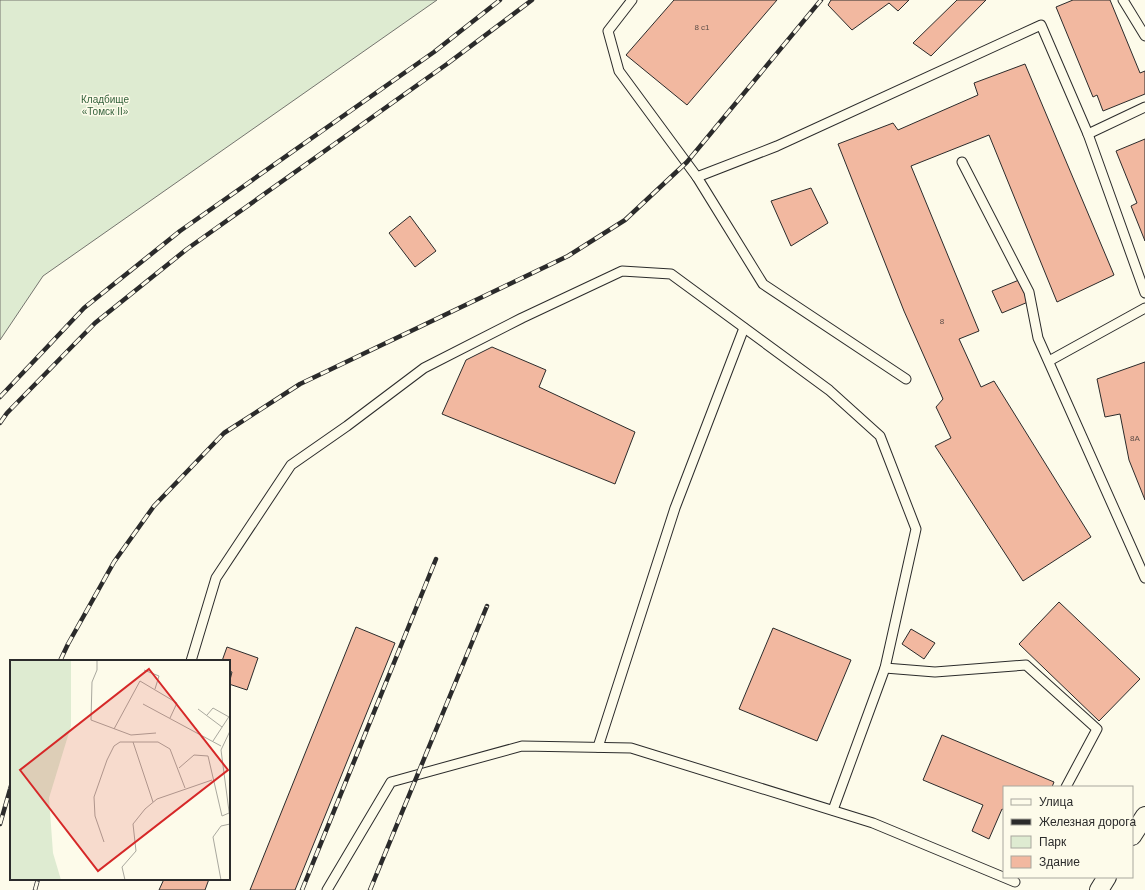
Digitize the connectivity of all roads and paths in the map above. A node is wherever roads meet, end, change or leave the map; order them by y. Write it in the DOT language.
graph roads {
  1 [pos="632,0"];
  2 [pos="1124,0"];
  3 [pos="1145,36"];
  4 [pos="1145,107"];
  5 [pos="1088,134"];
  6 [pos="962,162"];
  7 [pos="697,177"];
  8 [pos="1145,293"];
  9 [pos="1145,308"];
  10 [pos="744,328"];
  11 [pos="1049,361"];
  12 [pos="906,379"];
  13 [pos="1145,578"];
  14 [pos="191,660"];
  15 [pos="885,668"];
  16 [pos="598,747"];
  17 [pos="1067,786"];
  18 [pos="833,810"];
  19 [pos="1145,816"];
  20 [pos="1133,834"];
  21 [pos="1003,878"];
  22 [pos="1003,878"];
  23 [pos="1106,878"];
  24 [pos="1015,883"];
  25 [pos="327,890"];
  26 [pos="1099,890"];
  1 -- 7 [label="lane"];
  2 -- 3 [label="lane"];
  4 -- 5 [label="lane"];
  5 -- 7 [label="lane"];
  5 -- 8 [label="lane"];
  6 -- 11 [label="lane"];
  7 -- 12 [label="lane"];
  9 -- 11 [label="lane"];
  10 -- 14 [label="lane"];
  10 -- 15 [label="lane"];
  10 -- 16 [label="lane"];
  11 -- 13 [label="lane"];
  15 -- 17 [label="lane"];
  15 -- 18 [label="lane"];
  16 -- 18 [label="lane"];
  16 -- 25 [label="lane"];
  18 -- 22 [label="lane"];
  19 -- 20 [label="street"];
  21 -- 24 [label="lane"];
  23 -- 26 [label="street"];
}
